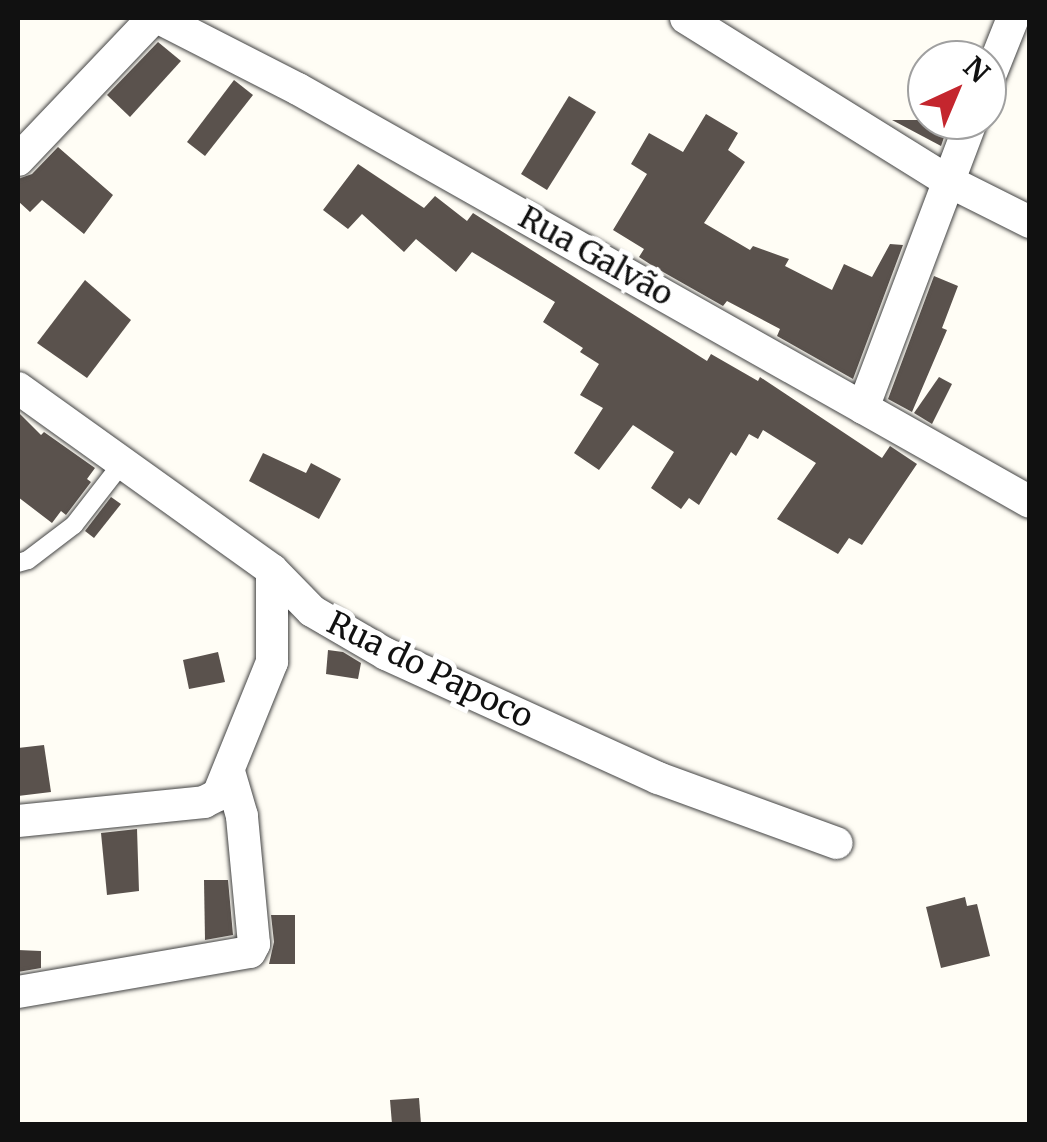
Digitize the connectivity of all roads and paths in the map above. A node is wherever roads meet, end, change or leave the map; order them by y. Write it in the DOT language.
graph roads {
  1 [pos="156,18"];
  2 [pos="687,18"];
  3 [pos="964,140"];
  4 [pos="18,160"];
  5 [pos="948,181"];
  6 [pos="1030,222"];
  7 [pos="18,388"];
  8 [pos="863,408"];
  9 [pos="123,462"];
  10 [pos="1030,502"];
  11 [pos="18,562"];
  12 [pos="272,570"];
  13 [pos="224,785"];
  14 [pos="18,821"];
  15 [pos="836,843"];
  16 [pos="18,992"];
  1 -- 4 [label="street"];
  1 -- 8 [label="street, Rua Galvão"];
  2 -- 5 [label="street"];
  3 -- 5 [label="street"];
  5 -- 6 [label="street"];
  5 -- 8 [label="street"];
  7 -- 9 [label="street, Rua do Papoco"];
  8 -- 10 [label="street, Rua Galvão"];
  9 -- 11 [label="lane"];
  9 -- 12 [label="street, Rua do Papoco"];
  12 -- 13 [label="street"];
  12 -- 15 [label="street, Rua do Papoco"];
  13 -- 14 [label="street"];
  13 -- 16 [label="street"];
}
